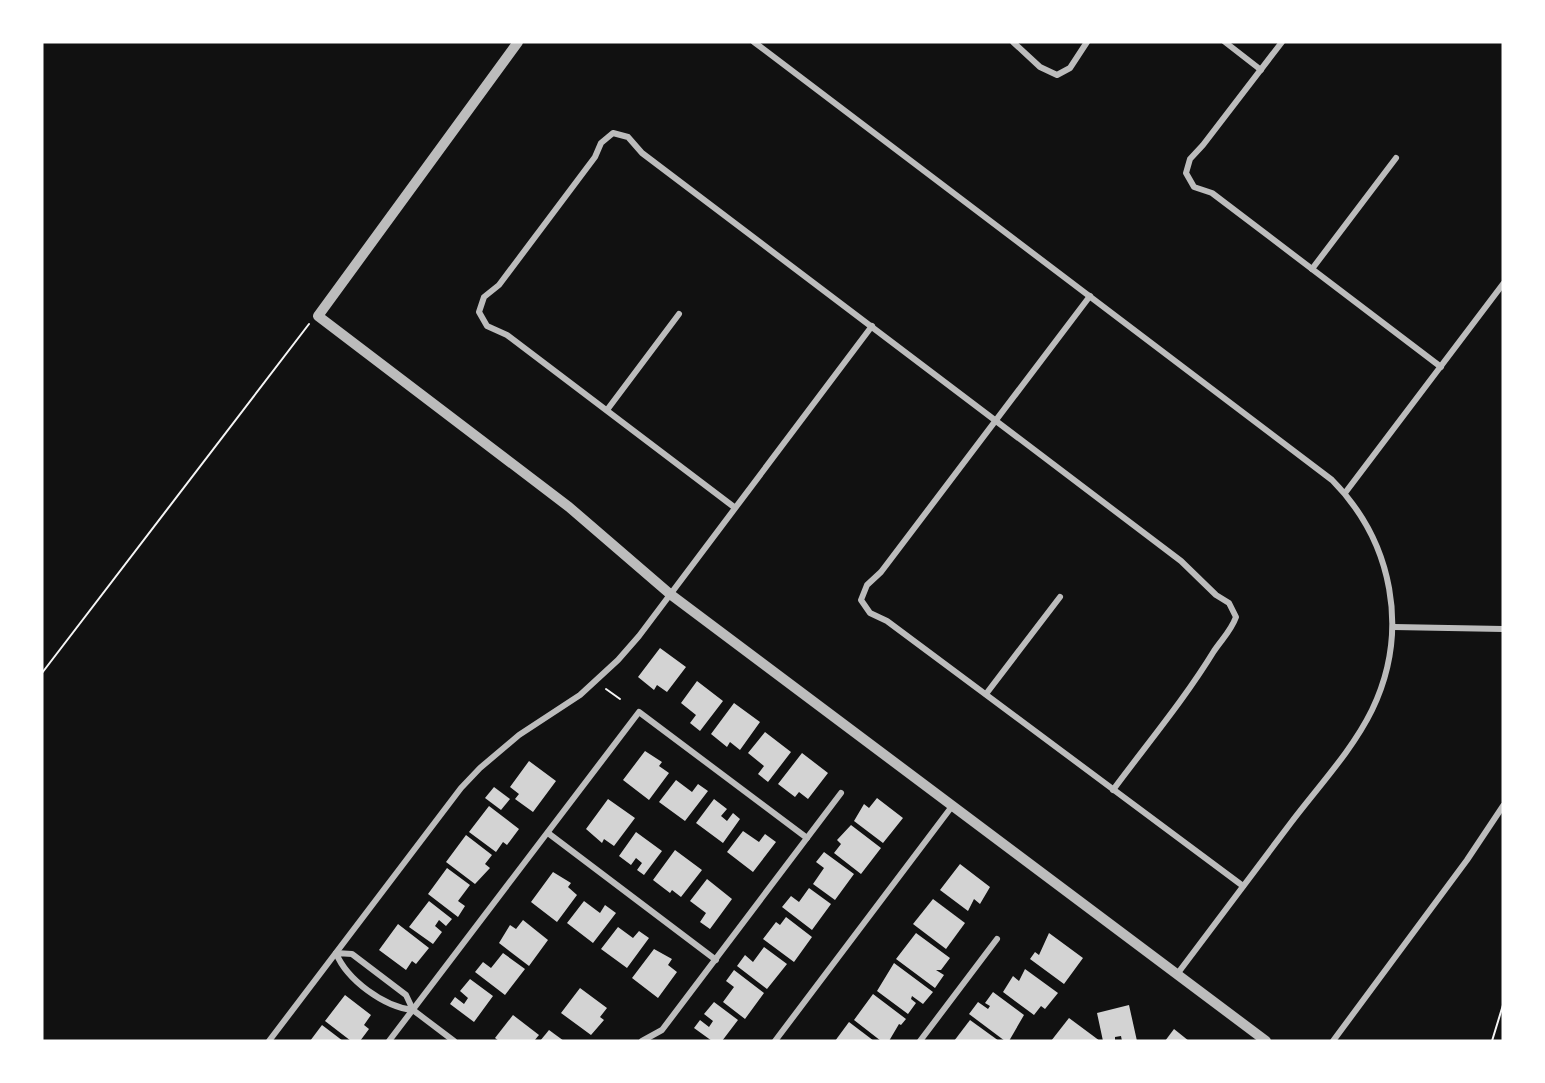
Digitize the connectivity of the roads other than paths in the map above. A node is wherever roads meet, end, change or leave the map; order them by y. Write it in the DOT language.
graph roads {
  1 [pos="518,42"];
  2 [pos="754,42"];
  3 [pos="1013,42"];
  4 [pos="1087,42"];
  5 [pos="1225,42"];
  6 [pos="1282,42"];
  7 [pos="1262,70"];
  8 [pos="1396,158"];
  9 [pos="1312,269"];
  10 [pos="1503,284"];
  11 [pos="1090,296"];
  12 [pos="679,314"];
  13 [pos="872,326"];
  14 [pos="1441,367"];
  15 [pos="606,410"];
  16 [pos="996,420"];
  17 [pos="1345,493"];
  18 [pos="734,507"];
  19 [pos="670,594"];
  20 [pos="1060,597"];
  21 [pos="1394,627"];
  22 [pos="1503,629"];
  23 [pos="986,694"];
  24 [pos="1113,790"];
  25 [pos="842,793"];
  26 [pos="953,806"];
  27 [pos="1503,806"];
  28 [pos="548,833"];
  29 [pos="807,838"];
  30 [pos="1243,886"];
  31 [pos="997,939"];
  32 [pos="336,953"];
  33 [pos="716,960"];
  34 [pos="1178,973"];
  35 [pos="413,1010"];
  36 [pos="269,1041"];
  37 [pos="389,1041"];
  38 [pos="454,1041"];
  39 [pos="642,1041"];
  40 [pos="775,1041"];
  41 [pos="920,1041"];
  42 [pos="1266,1041"];
  43 [pos="1333,1041"];
  1 -- 19 [label="street"];
  2 -- 11 [label="street"];
  3 -- 4 [label="street"];
  5 -- 7 [label="street"];
  6 -- 7 [label="street"];
  7 -- 9 [label="street"];
  8 -- 9 [label="street"];
  9 -- 14 [label="street"];
  10 -- 14 [label="street"];
  11 -- 16 [label="street"];
  11 -- 17 [label="street"];
  12 -- 15 [label="street"];
  13 -- 15 [label="street"];
  13 -- 16 [label="street"];
  13 -- 18 [label="street"];
  14 -- 17 [label="street"];
  15 -- 18 [label="street"];
  16 -- 23 [label="street"];
  16 -- 24 [label="street"];
  17 -- 21 [label="street"];
  18 -- 19 [label="street"];
  19 -- 26 [label="street"];
  19 -- 32 [label="street"];
  20 -- 23 [label="street"];
  21 -- 22 [label="street"];
  21 -- 30 [label="street"];
  23 -- 24 [label="street"];
  24 -- 30 [label="street"];
  25 -- 29 [label="street"];
  26 -- 34 [label="street"];
  26 -- 40 [label="street"];
  27 -- 43 [label="street"];
  28 -- 29 [label="street"];
  28 -- 33 [label="street"];
  28 -- 35 [label="street"];
  29 -- 33 [label="street"];
  30 -- 34 [label="street"];
  31 -- 41 [label="street"];
  32 -- 35 [label="street"];
  32 -- 35 [label="street"];
  32 -- 36 [label="street"];
  33 -- 39 [label="street"];
  34 -- 42 [label="street"];
  35 -- 37 [label="street"];
  35 -- 38 [label="street"];
}
